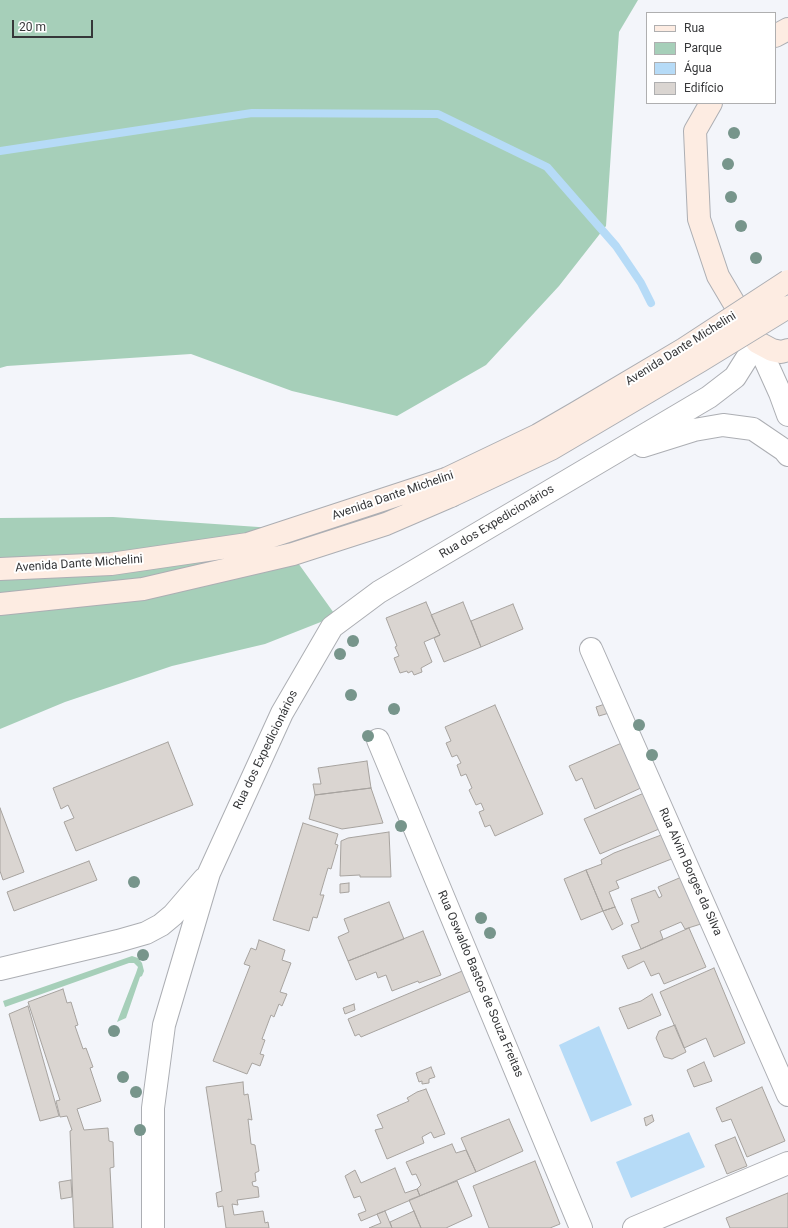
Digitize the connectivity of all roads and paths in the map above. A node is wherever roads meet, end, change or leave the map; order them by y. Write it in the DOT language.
graph roads {
  1 [pos="788,29"];
  2 [pos="776,35"];
  3 [pos="710,104"];
  4 [pos="788,281"];
  5 [pos="788,307"];
  6 [pos="757,342"];
  7 [pos="788,350"];
  8 [pos="788,414"];
  9 [pos="788,455"];
  10 [pos="605,458"];
  11 [pos="448,488"];
  12 [pos="0,569"];
  13 [pos="0,604"];
  14 [pos="591,649"];
  15 [pos="378,740"];
  16 [pos="209,873"];
  17 [pos="0,969"];
  18 [pos="788,1095"];
  19 [pos="788,1163"];
  20 [pos="153,1228"];
  21 [pos="581,1228"];
  22 [pos="634,1228"];
  1 -- 2 [label="main road"];
  3 -- 6 [label="main road"];
  4 -- 11 [label="main road, Avenida Dante Michelini, bridge"];
  5 -- 11 [label="main road, Avenida Dante Michelini, bridge"];
  6 -- 7 [label="main road"];
  6 -- 8 [label="street"];
  6 -- 10 [label="street, Rua dos Expedicionários"];
  9 -- 10 [label="street"];
  10 -- 16 [label="street, Rua dos Expedicionários"];
  11 -- 12 [label="main road, Avenida Dante Michelini"];
  11 -- 13 [label="main road, Avenida Dante Michelini"];
  14 -- 18 [label="street, Rua Alvim Borges da Silva"];
  15 -- 21 [label="street, Rua Oswaldo Bastos de Souza Freitas"];
  16 -- 17 [label="street"];
  16 -- 20 [label="street, Rua dos Expedicionários"];
  19 -- 22 [label="street"];
}
